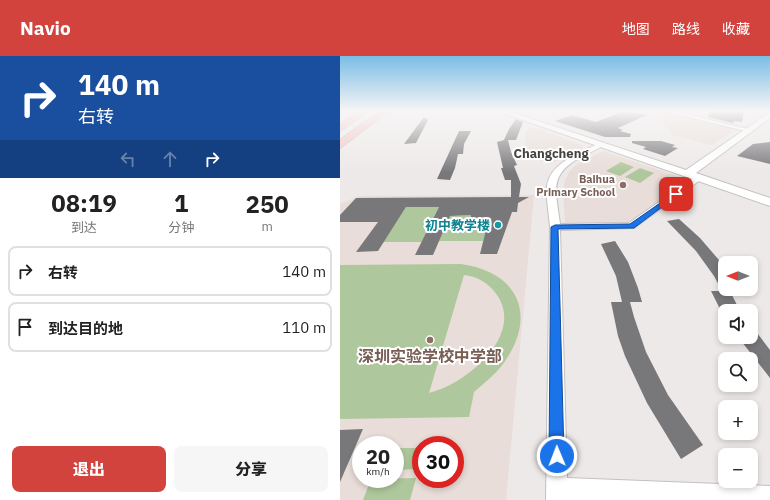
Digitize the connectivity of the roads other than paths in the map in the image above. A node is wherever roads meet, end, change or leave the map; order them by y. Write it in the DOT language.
graph roads {
  1 [pos="358,132"];
  2 [pos="560,132"];
  3 [pos="746,132"];
  4 [pos="340,145"];
  5 [pos="600,146"];
  6 [pos="688,174"];
  7 [pos="698,178"];
  8 [pos="770,202"];
  9 [pos="555,227"];
  10 [pos="557,494"];
  11 [pos="770,497"];
  1 -- 4 [label="main road"];
  2 -- 5 [label="street"];
  3 -- 6 [label="street"];
  5 -- 6 [label="street"];
  5 -- 9 [label="street"];
  6 -- 7 [label="street"];
  7 -- 8 [label="street"];
  7 -- 9 [label="street"];
  9 -- 10 [label="street"];
  10 -- 11 [label="street"];
}
